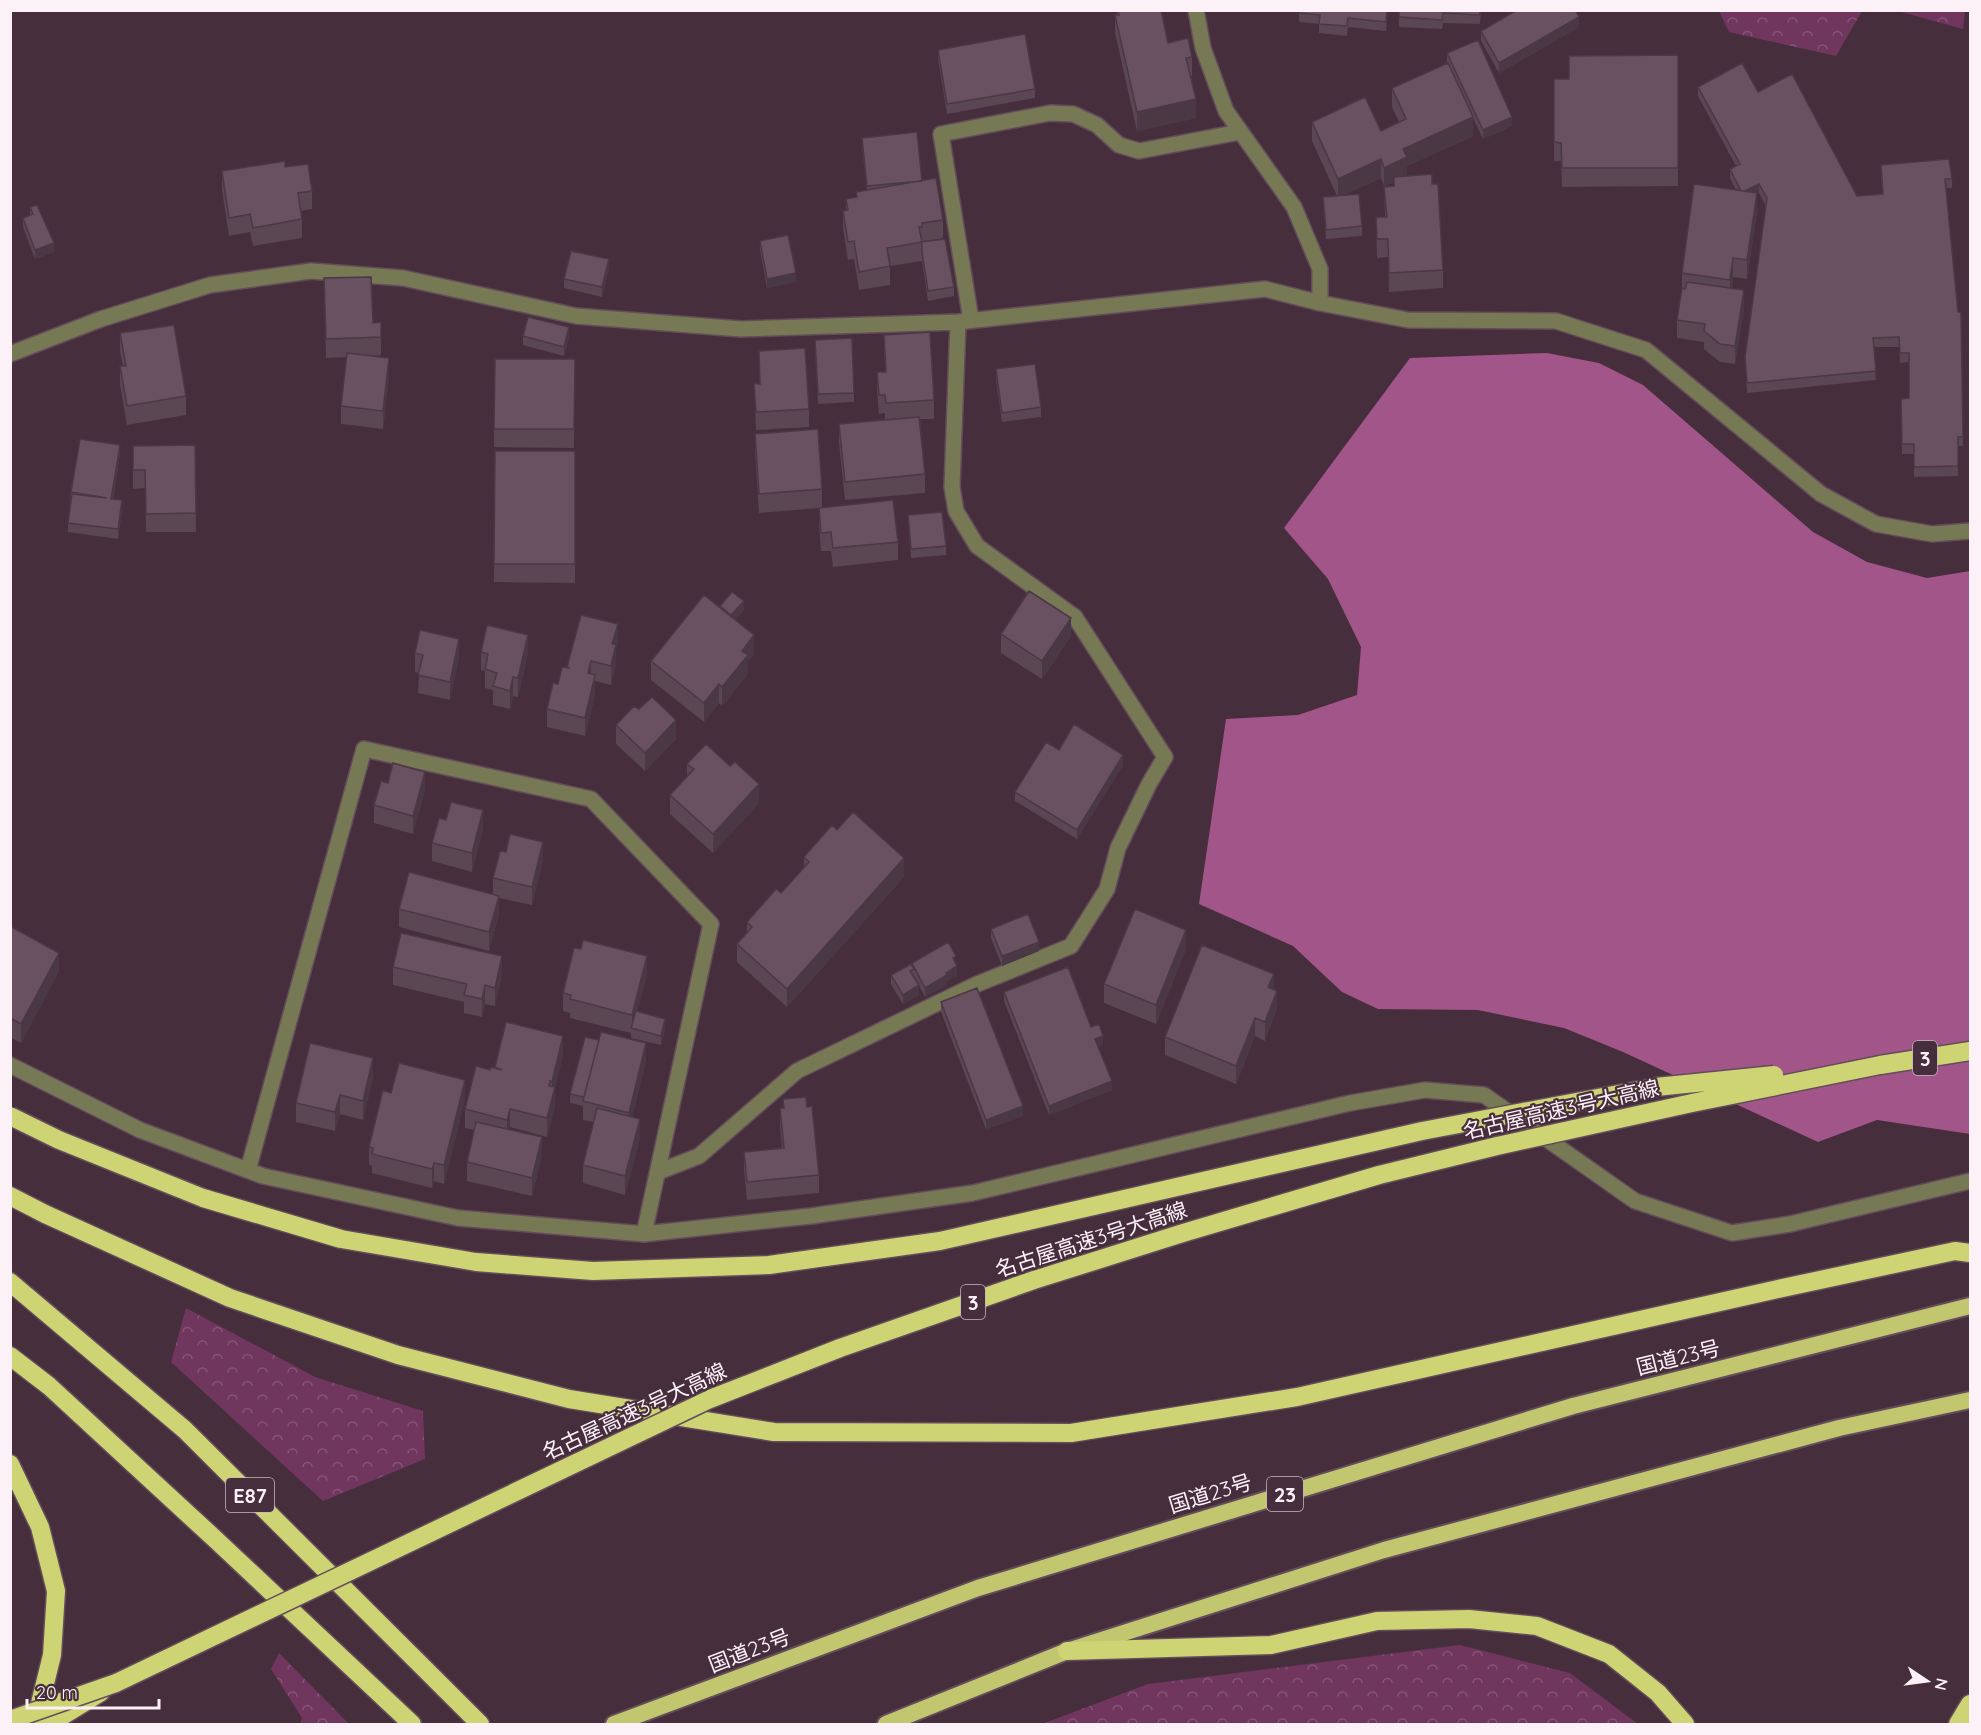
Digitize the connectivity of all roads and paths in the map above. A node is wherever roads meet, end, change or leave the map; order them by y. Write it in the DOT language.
graph roads {
  1 [pos="1196,10"];
  2 [pos="1240,132"];
  3 [pos="1320,303"];
  4 [pos="965,321"];
  5 [pos="10,354"];
  6 [pos="1971,531"];
  7 [pos="1971,1051"];
  8 [pos="10,1065"];
  9 [pos="1880,1065"];
  10 [pos="10,1116"];
  11 [pos="248,1170"];
  12 [pos="658,1172"];
  13 [pos="1971,1181"];
  14 [pos="10,1196"];
  15 [pos="644,1234"];
  16 [pos="1971,1253"];
  17 [pos="10,1282"];
  18 [pos="1971,1306"];
  19 [pos="10,1356"];
  20 [pos="1971,1400"];
  21 [pos="10,1464"];
  22 [pos="1067,1651"];
  23 [pos="116,1683"];
  24 [pos="1971,1704"];
  25 [pos="10,1720"];
  26 [pos="479,1723"];
  27 [pos="35,1725"];
  28 [pos="49,1725"];
  29 [pos="412,1725"];
  30 [pos="614,1725"];
  31 [pos="886,1725"];
  32 [pos="1685,1725"];
  33 [pos="1958,1725"];
  1 -- 2 [label="street"];
  2 -- 3 [label="street"];
  2 -- 4 [label="street"];
  3 -- 4 [label="street"];
  3 -- 6 [label="street"];
  4 -- 5 [label="street"];
  4 -- 12 [label="street"];
  7 -- 9 [label="highway, 名古屋高速3号大高線 / 3"];
  8 -- 11 [label="street"];
  9 -- 10 [label="highway, bridge"];
  9 -- 23 [label="highway, 名古屋高速3号大高線 / 3, bridge"];
  11 -- 12 [label="street"];
  11 -- 15 [label="street"];
  12 -- 15 [label="street"];
  13 -- 15 [label="street"];
  14 -- 16 [label="highway"];
  17 -- 26 [label="highway, E87"];
  18 -- 30 [label="highway, 国道23号 / 23"];
  19 -- 29 [label="highway, E87"];
  20 -- 22 [label="highway"];
  21 -- 27 [label="highway"];
  22 -- 31 [label="highway"];
  22 -- 32 [label="highway"];
  23 -- 25 [label="highway, bridge"];
  23 -- 28 [label="highway, 名古屋高速3号大高線 / 3, bridge"];
  24 -- 33 [label="highway"];
}
